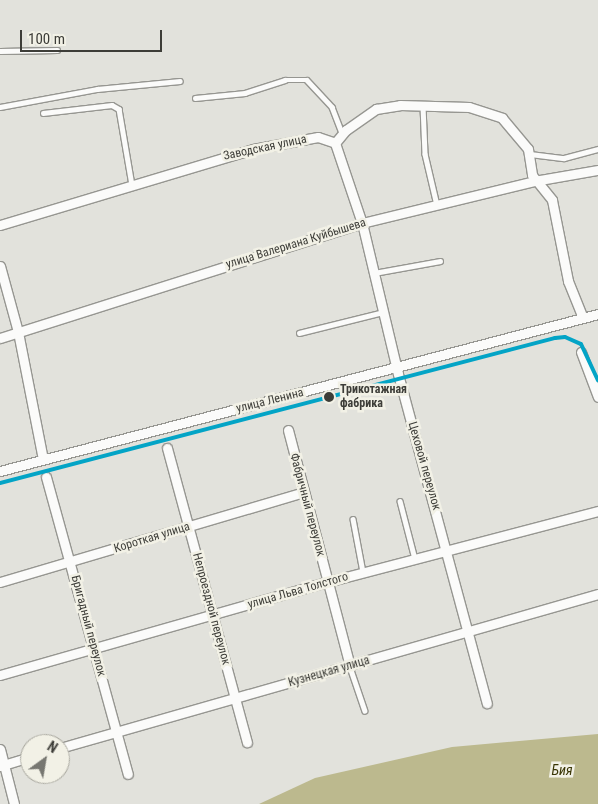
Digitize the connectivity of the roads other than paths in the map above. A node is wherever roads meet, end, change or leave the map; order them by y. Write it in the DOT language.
graph roads {
  1 [pos="57,50"];
  2 [pos="0,51"];
  3 [pos="180,81"];
  4 [pos="195,98"];
  5 [pos="423,106"];
  6 [pos="0,108"];
  7 [pos="43,113"];
  8 [pos="342,133"];
  9 [pos="335,143"];
  10 [pos="598,149"];
  11 [pos="530,154"];
  12 [pos="598,170"];
  13 [pos="534,181"];
  14 [pos="132,184"];
  15 [pos="437,205"];
  16 [pos="362,224"];
  17 [pos="0,225"];
  18 [pos="440,261"];
  19 [pos="0,266"];
  20 [pos="374,273"];
  21 [pos="383,312"];
  22 [pos="598,314"];
  23 [pos="583,318"];
  24 [pos="18,332"];
  25 [pos="299,332"];
  26 [pos="0,338"];
  27 [pos="581,352"];
  28 [pos="397,369"];
  29 [pos="598,397"];
  30 [pos="288,430"];
  31 [pos="167,448"];
  32 [pos="43,459"];
  33 [pos="0,471"];
  34 [pos="46,477"];
  35 [pos="304,492"];
  36 [pos="400,501"];
  37 [pos="598,511"];
  38 [pos="353,519"];
  39 [pos="190,527"];
  40 [pos="448,549"];
  41 [pos="415,559"];
  42 [pos="71,562"];
  43 [pos="363,572"];
  44 [pos="0,582"];
  45 [pos="328,582"];
  46 [pos="598,594"];
  47 [pos="213,615"];
  48 [pos="469,630"];
  49 [pos="92,648"];
  50 [pos="350,667"];
  51 [pos="0,675"];
  52 [pos="234,698"];
  53 [pos="487,703"];
  54 [pos="365,711"];
  55 [pos="117,733"];
  56 [pos="247,742"];
  57 [pos="70,745"];
  58 [pos="0,749"];
  59 [pos="20,760"];
  60 [pos="2,766"];
  61 [pos="128,774"];
  62 [pos="14,804"];
  1 -- 2 [label="lane"];
  3 -- 6 [label="lane"];
  4 -- 8 [label="lane"];
  5 -- 8 [label="street"];
  5 -- 11 [label="street"];
  5 -- 15 [label="lane"];
  7 -- 14 [label="lane"];
  8 -- 9 [label="street"];
  9 -- 14 [label="street, Заводская улица"];
  9 -- 16 [label="street, Цеховой переулок"];
  10 -- 11 [label="lane"];
  11 -- 13 [label="street"];
  12 -- 13 [label="street, улица Валериана Куйбышева"];
  13 -- 15 [label="street, улица Валериана Куйбышева"];
  13 -- 23 [label="street"];
  14 -- 17 [label="street, Заводская улица"];
  15 -- 16 [label="street, улица Валериана Куйбышева"];
  16 -- 20 [label="street, Цеховой переулок"];
  16 -- 24 [label="street, улица Валериана Куйбышева"];
  18 -- 20 [label="lane"];
  19 -- 24 [label="street"];
  20 -- 21 [label="street, Цеховой переулок"];
  21 -- 25 [label="lane"];
  21 -- 28 [label="street, Цеховой переулок"];
  22 -- 23 [label="street, улица Ленина"];
  23 -- 28 [label="street, улица Ленина"];
  24 -- 26 [label="street, улица Валериана Куйбышева"];
  24 -- 32 [label="street"];
  27 -- 29 [label="street"];
  28 -- 32 [label="street, улица Ленина"];
  28 -- 40 [label="street, Цеховой переулок"];
  30 -- 35 [label="street, Фабричный переулок"];
  31 -- 39 [label="street, Непроездной переулок"];
  32 -- 33 [label="street, улица Ленина"];
  34 -- 42 [label="street, Бригадный переулок"];
  35 -- 39 [label="street, Короткая улица"];
  35 -- 45 [label="street, Фабричный переулок"];
  36 -- 41 [label="lane"];
  37 -- 40 [label="street, улица Льва Толстого"];
  38 -- 43 [label="lane"];
  39 -- 42 [label="street, Короткая улица"];
  39 -- 47 [label="street, Непроездной переулок"];
  40 -- 41 [label="street, улица Льва Толстого"];
  40 -- 48 [label="street, Цеховой переулок"];
  41 -- 43 [label="street, улица Льва Толстого"];
  42 -- 44 [label="street, Короткая улица"];
  42 -- 49 [label="street, Бригадный переулок"];
  43 -- 45 [label="street, улица Льва Толстого"];
  45 -- 47 [label="street, улица Льва Толстого"];
  45 -- 50 [label="street, Фабричный переулок"];
  46 -- 48 [label="street, Кузнецкая улица"];
  47 -- 49 [label="street, улица Льва Толстого"];
  47 -- 52 [label="street, Непроездной переулок"];
  48 -- 50 [label="street, Кузнецкая улица"];
  48 -- 53 [label="street, Цеховой переулок"];
  49 -- 51 [label="street, улица Льва Толстого"];
  49 -- 55 [label="street, Бригадный переулок"];
  50 -- 52 [label="street, Кузнецкая улица"];
  50 -- 54 [label="lane"];
  52 -- 55 [label="street, Кузнецкая улица"];
  52 -- 56 [label="street, Непроездной переулок"];
  55 -- 57 [label="street, Кузнецкая улица"];
  55 -- 61 [label="street, Бригадный переулок"];
  58 -- 60 [label="street"];
  59 -- 60 [label="street"];
  60 -- 62 [label="street"];
}
